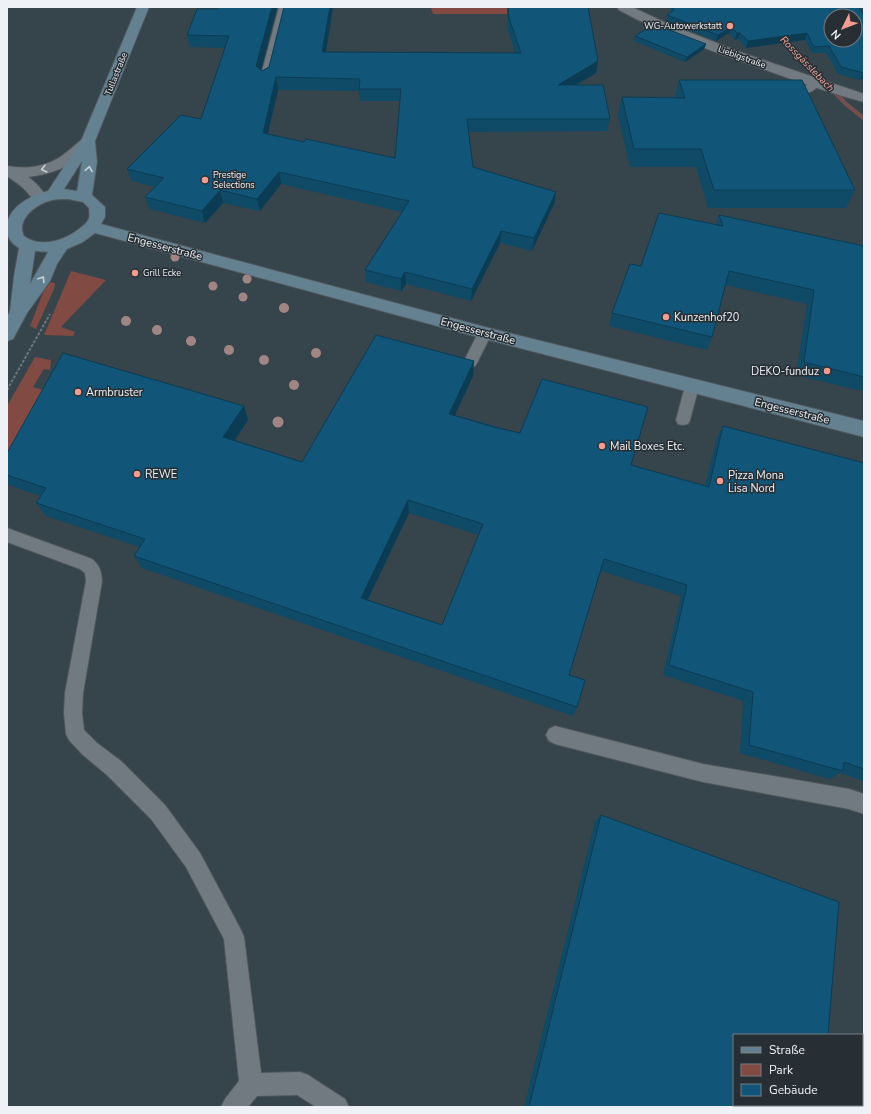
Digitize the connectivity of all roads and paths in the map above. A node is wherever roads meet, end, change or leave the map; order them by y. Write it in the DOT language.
graph roads {
  1 [pos="143,7"];
  2 [pos="283,7"];
  3 [pos="623,7"];
  4 [pos="265,79"];
  5 [pos="816,83"];
  6 [pos="804,91"];
  7 [pos="864,98"];
  8 [pos="88,141"];
  9 [pos="10,172"];
  10 [pos="46,196"];
  11 [pos="84,197"];
  12 [pos="93,227"];
  13 [pos="62,244"];
  14 [pos="28,245"];
  15 [pos="51,310"];
  16 [pos="19,311"];
  17 [pos="485,333"];
  18 [pos="7,335"];
  19 [pos="470,363"];
  20 [pos="692,386"];
  21 [pos="7,390"];
  22 [pos="683,420"];
  23 [pos="864,429"];
  24 [pos="7,535"];
  25 [pos="555,735"];
  26 [pos="864,804"];
  27 [pos="250,1085"];
  28 [pos="233,1107"];
  29 [pos="337,1107"];
  1 -- 8 [label="street, Tullastraße"];
  2 -- 4 [label="lane"];
  3 -- 5 [label="street, Liebigstraße"];
  5 -- 6 [label="lane"];
  5 -- 7 [label="street, Liebigstraße"];
  8 -- 9 [label="street, one-way"];
  8 -- 10 [label="street, Tullastraße"];
  11 -- 8 [label="street, Tullastraße, one-way"];
  9 -- 10 [label="street"];
  10 -- 11 [label="street, Tullastraße"];
  10 -- 14 [label="street, Tullastraße"];
  11 -- 12 [label="street"];
  12 -- 13 [label="street"];
  12 -- 17 [label="street, Engesserstraße"];
  13 -- 14 [label="street"];
  16 -- 13 [label="street, one-way"];
  14 -- 16 [label="street"];
  15 -- 21 [label="path"];
  16 -- 18 [label="street"];
  17 -- 19 [label="lane"];
  17 -- 20 [label="street, Engesserstraße"];
  20 -- 22 [label="lane"];
  20 -- 23 [label="street, Engesserstraße"];
  24 -- 27 [label="lane"];
  25 -- 26 [label="lane"];
  27 -- 28 [label="lane"];
  27 -- 29 [label="lane"];
}
